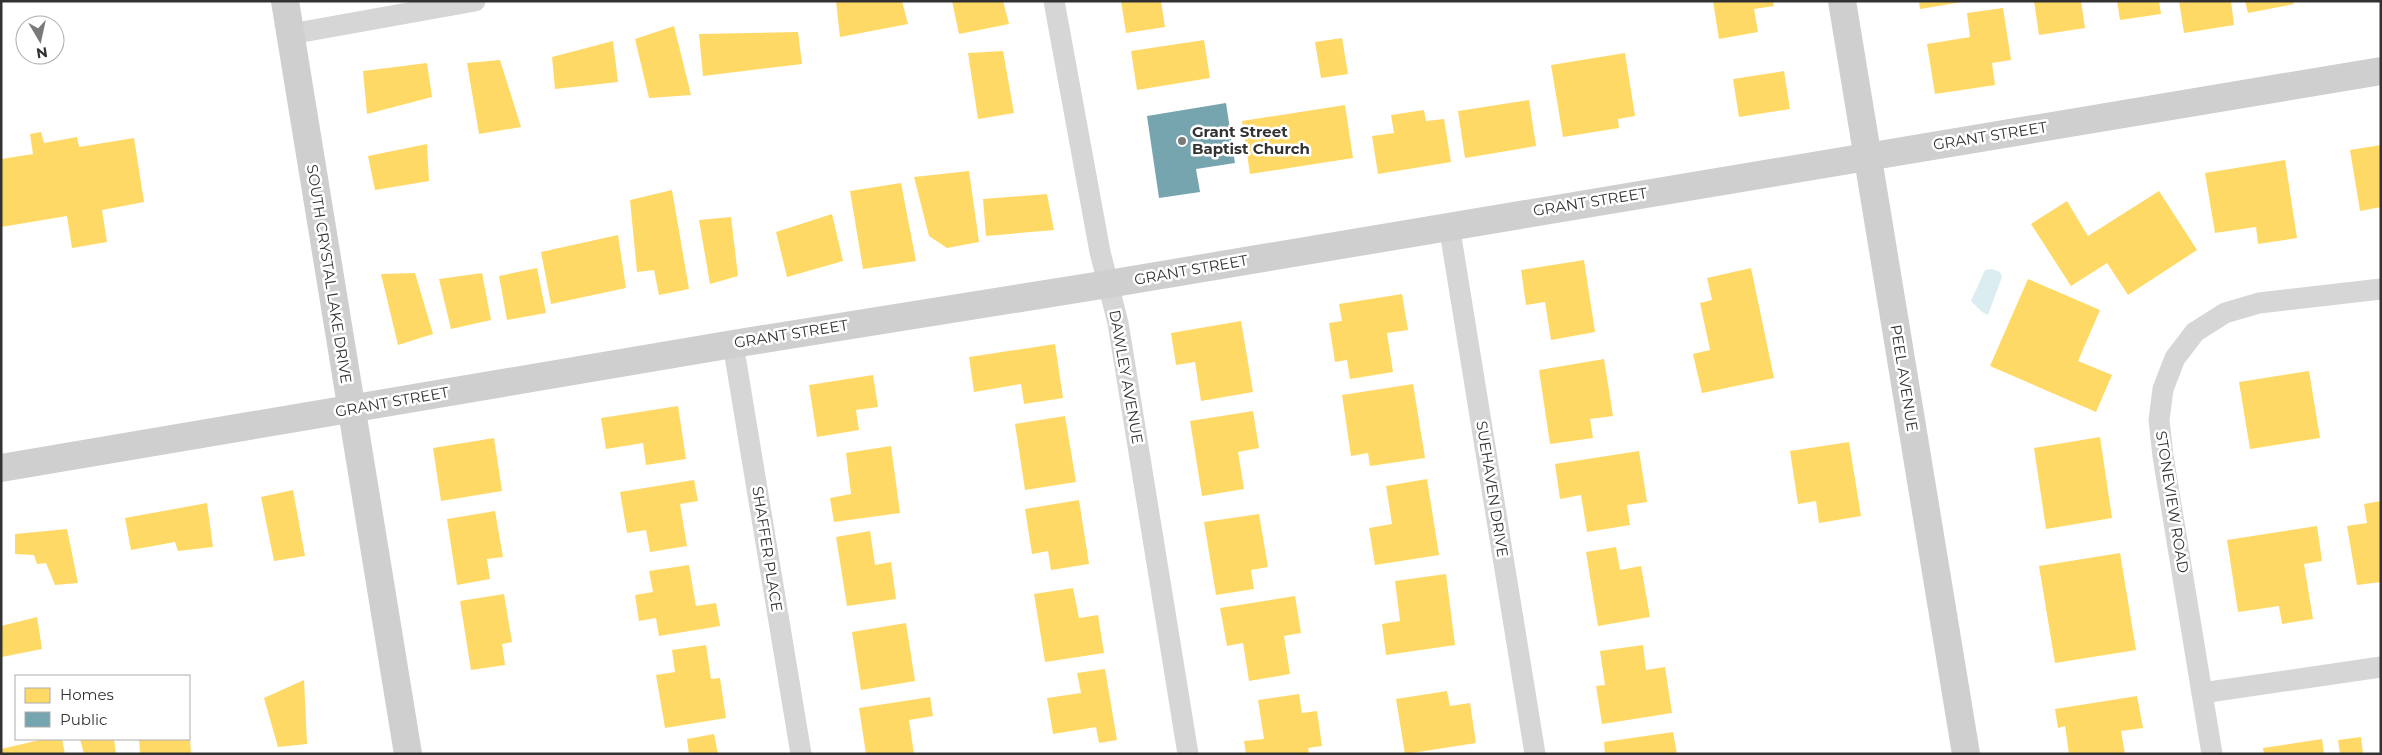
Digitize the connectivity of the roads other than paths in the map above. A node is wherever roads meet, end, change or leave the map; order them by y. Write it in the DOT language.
graph roads {
  1 [pos="285,1"];
  2 [pos="475,1"];
  3 [pos="1054,1"];
  4 [pos="1842,1"];
  5 [pos="291,34"];
  6 [pos="2381,70"];
  7 [pos="1867,156"];
  8 [pos="1449,225"];
  9 [pos="1108,284"];
  10 [pos="2381,289"];
  11 [pos="734,344"];
  12 [pos="351,409"];
  13 [pos="1,468"];
  14 [pos="2381,667"];
  15 [pos="2202,694"];
  16 [pos="408,754"];
  17 [pos="801,754"];
  18 [pos="1188,754"];
  19 [pos="1535,754"];
  20 [pos="1966,754"];
  21 [pos="2212,754"];
  1 -- 5 [label="street, SOUTH CRYSTAL LAKE DRIVE"];
  2 -- 5 [label="street"];
  3 -- 9 [label="street, DAWLEY AVENUE"];
  4 -- 7 [label="street, PEEL AVENUE"];
  5 -- 12 [label="street, SOUTH CRYSTAL LAKE DRIVE"];
  6 -- 7 [label="street, GRANT STREET"];
  7 -- 8 [label="street, GRANT STREET"];
  7 -- 20 [label="street, PEEL AVENUE"];
  8 -- 9 [label="street, GRANT STREET"];
  8 -- 19 [label="street, SUEHAVEN DRIVE"];
  9 -- 11 [label="street, GRANT STREET"];
  9 -- 18 [label="street, DAWLEY AVENUE"];
  10 -- 15 [label="street, STONEVIEW ROAD"];
  11 -- 12 [label="street, GRANT STREET"];
  11 -- 17 [label="street, SHAFFER PLACE"];
  12 -- 13 [label="street, GRANT STREET"];
  12 -- 16 [label="street, SOUTH CRYSTAL LAKE DRIVE"];
  14 -- 15 [label="street"];
  15 -- 21 [label="street, STONEVIEW ROAD"];
}
